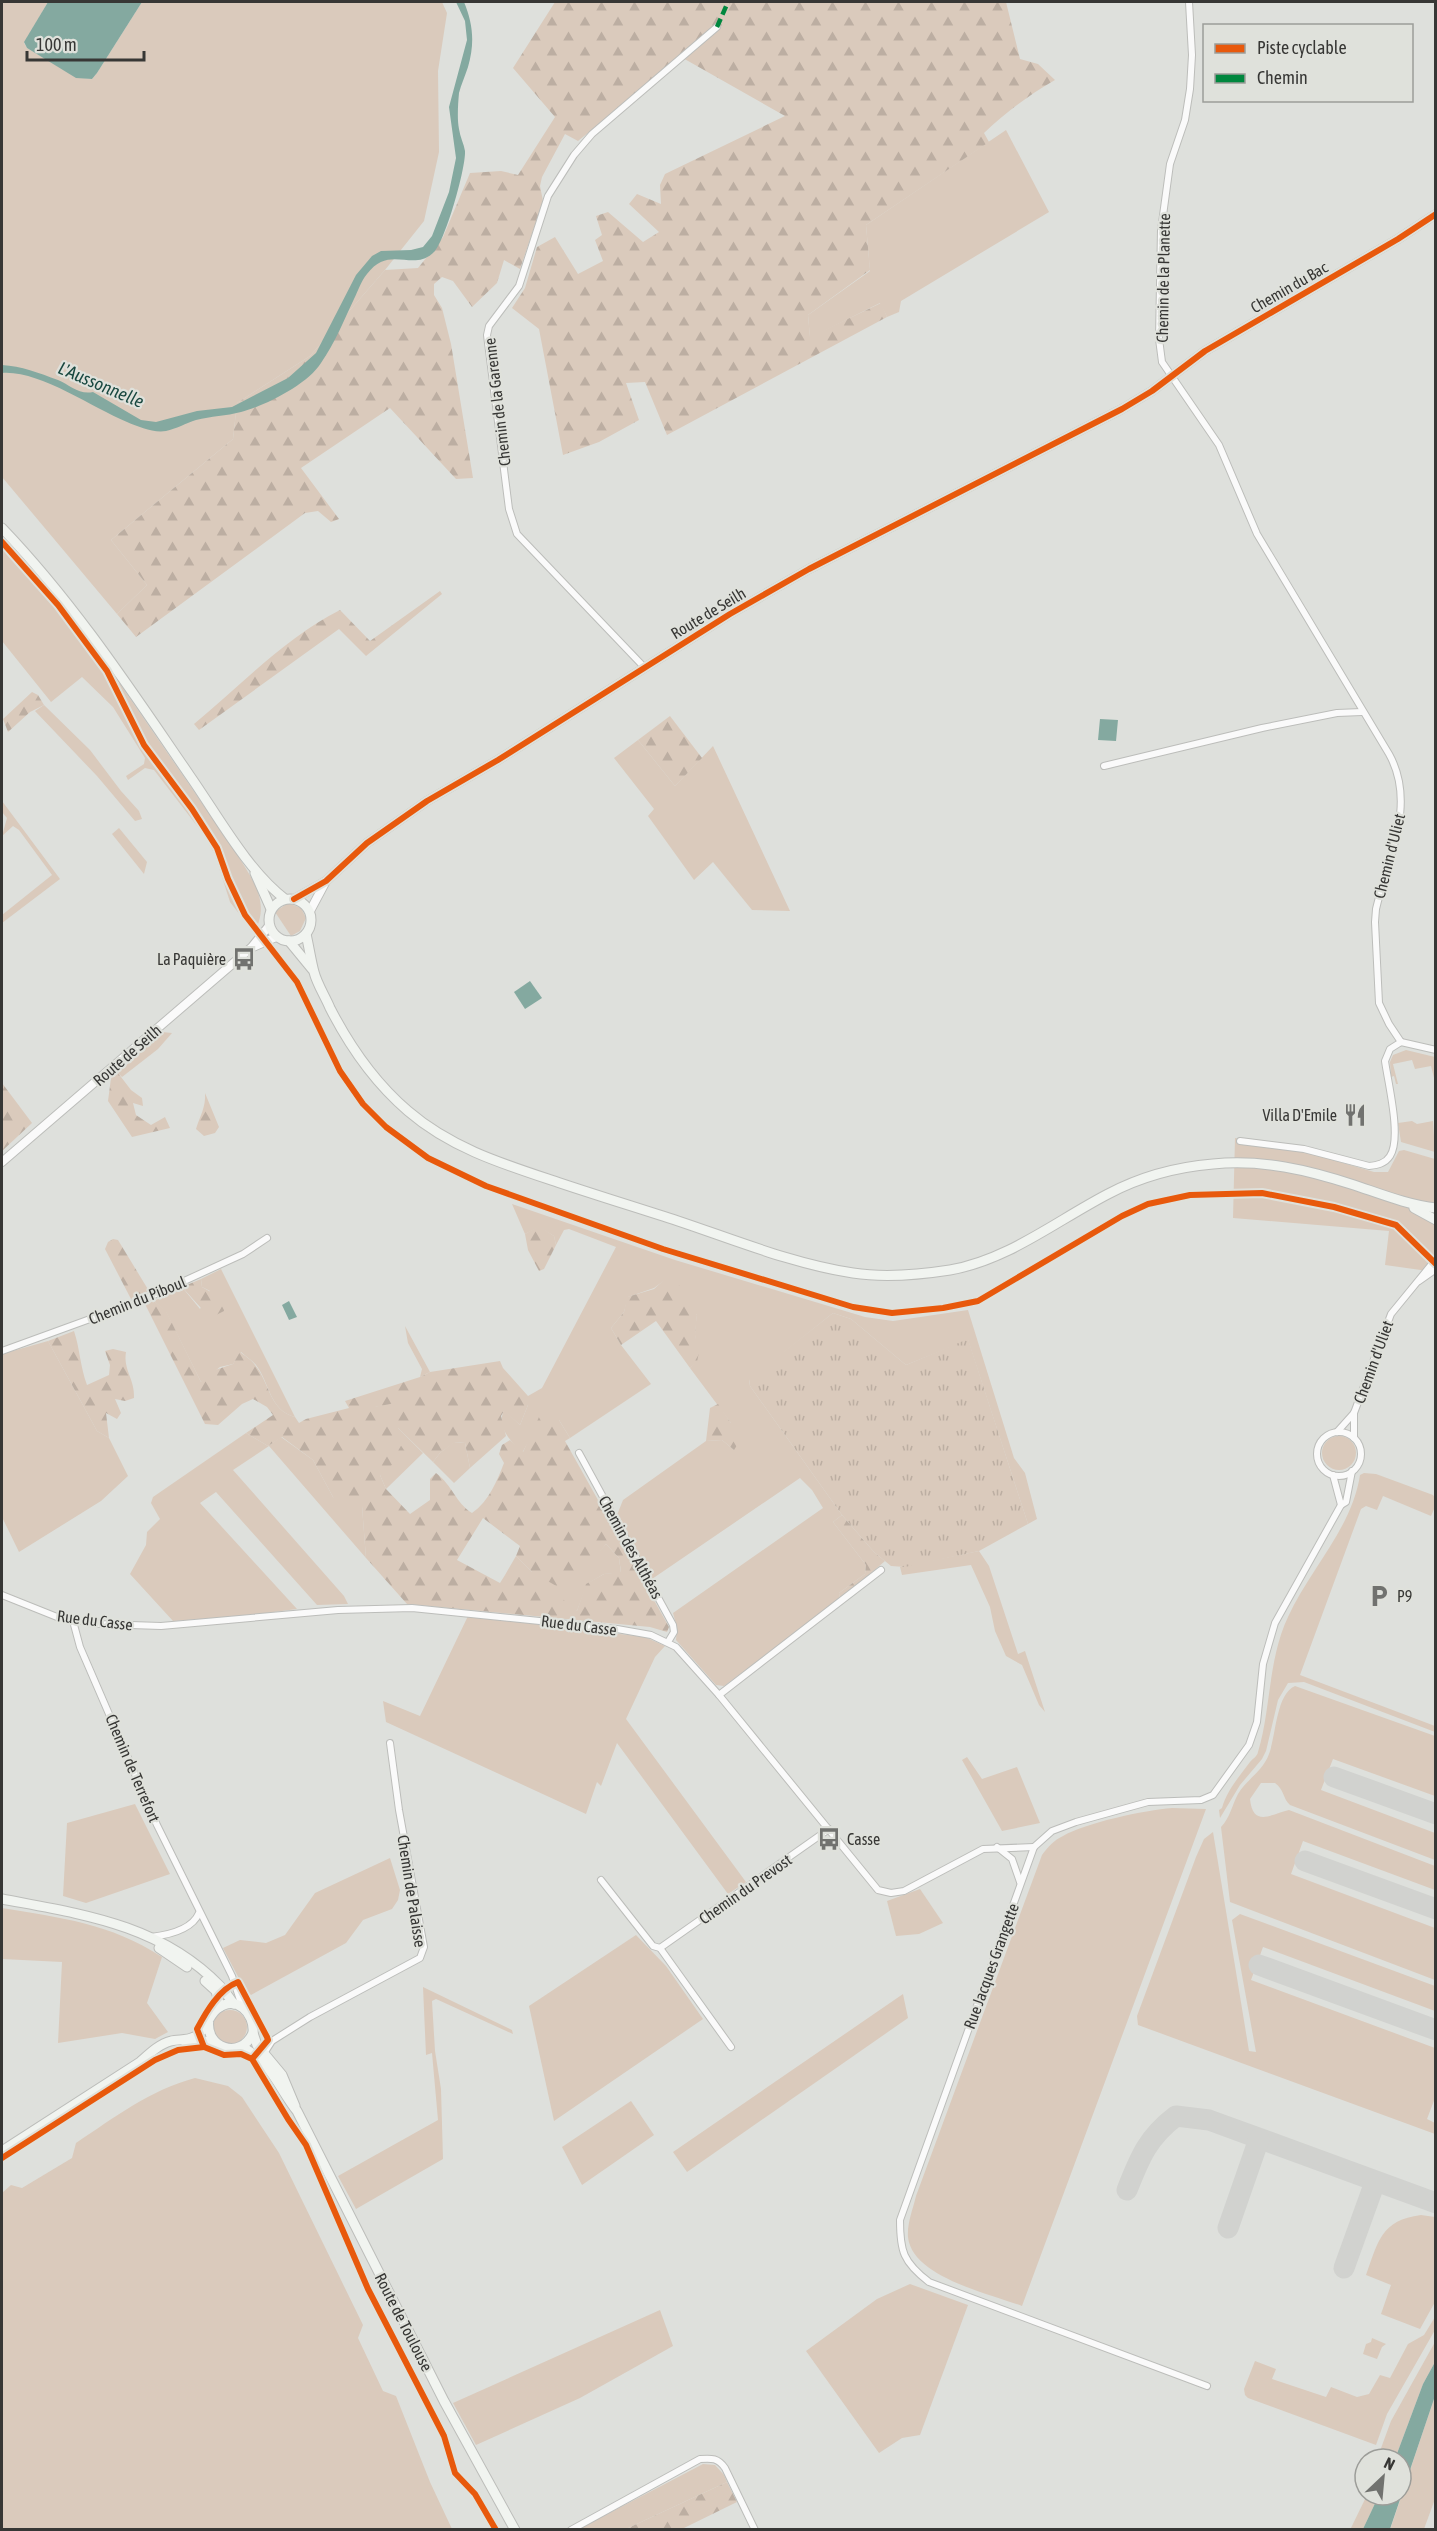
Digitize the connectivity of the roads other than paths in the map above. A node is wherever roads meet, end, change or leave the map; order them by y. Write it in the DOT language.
graph roads {
  1 [pos="1189,2"];
  2 [pos="717,27"];
  3 [pos="1436,214"];
  4 [pos="1170,376"];
  5 [pos="1158,386"];
  6 [pos="2,528"];
  7 [pos="644,667"];
  8 [pos="1362,712"];
  9 [pos="1104,766"];
  10 [pos="252,866"];
  11 [pos="326,881"];
  12 [pos="290,899"];
  13 [pos="271,909"];
  14 [pos="310,911"];
  15 [pos="269,926"];
  16 [pos="306,934"];
  17 [pos="276,937"];
  18 [pos="290,941"];
  19 [pos="252,947"];
  20 [pos="312,969"];
  21 [pos="1401,1042"];
  22 [pos="1436,1050"];
  23 [pos="1240,1141"];
  24 [pos="2,1162"];
  25 [pos="1402,1201"];
  26 [pos="1436,1208"];
  27 [pos="1436,1220"];
  28 [pos="267,1238"];
  29 [pos="1436,1259"];
  30 [pos="1436,1269"];
  31 [pos="1416,1283"];
  32 [pos="2,1351"];
  33 [pos="1354,1413"];
  34 [pos="1337,1432"];
  35 [pos="1354,1438"];
  36 [pos="579,1453"];
  37 [pos="1352,1471"];
  38 [pos="1333,1474"];
  39 [pos="1341,1505"];
  40 [pos="881,1570"];
  41 [pos="2,1595"];
  42 [pos="73,1621"];
  43 [pos="668,1642"];
  44 [pos="719,1695"];
  45 [pos="390,1743"];
  46 [pos="829,1829"];
  47 [pos="996,1847"];
  48 [pos="1034,1847"];
  49 [pos="601,1880"];
  50 [pos="1021,1883"];
  51 [pos="2,1899"];
  52 [pos="199,1913"];
  53 [pos="97,1918"];
  54 [pos="152,1937"];
  55 [pos="660,1948"];
  56 [pos="238,2006"];
  57 [pos="220,2007"];
  58 [pos="209,2019"];
  59 [pos="253,2032"];
  60 [pos="216,2044"];
  61 [pos="242,2047"];
  62 [pos="731,2047"];
  63 [pos="263,2056"];
  64 [pos="140,2062"];
  65 [pos="2,2151"];
  66 [pos="1207,2386"];
  67 [pos="515,2529"];
  68 [pos="571,2529"];
  69 [pos="755,2529"];
  1 -- 4 [label="street, Chemin de la Planette"];
  2 -- 7 [label="street, Chemin de la Garenne"];
  3 -- 4 [label="street, Chemin du Bac"];
  4 -- 5 [label="street, Chemin du Bac"];
  4 -- 8 [label="street, Chemin d'Uliet"];
  5 -- 7 [label="street, Route de Seilh"];
  6 -- 10 [label="main road"];
  7 -- 11 [label="street, Route de Seilh"];
  8 -- 9 [label="street"];
  8 -- 21 [label="street, Chemin d'Uliet"];
  10 -- 12 [label="main road"];
  10 -- 13 [label="main road"];
  11 -- 12 [label="street, Route de Seilh"];
  11 -- 14 [label="street, Route de Seilh"];
  12 -- 13 [label="main road"];
  12 -- 14 [label="main road"];
  13 -- 15 [label="main road"];
  14 -- 16 [label="main road"];
  15 -- 17 [label="main road"];
  15 -- 19 [label="street, Route de Seilh"];
  16 -- 18 [label="main road"];
  16 -- 20 [label="main road"];
  17 -- 18 [label="main road"];
  17 -- 19 [label="street, Route de Seilh"];
  18 -- 20 [label="main road"];
  19 -- 24 [label="street, Route de Seilh"];
  20 -- 25 [label="main road"];
  21 -- 22 [label="street"];
  21 -- 23 [label="street"];
  25 -- 26 [label="main road"];
  25 -- 27 [label="main road"];
  28 -- 32 [label="street, Chemin du Piboul"];
  29 -- 31 [label="street, Chemin d'Uliet"];
  30 -- 31 [label="street, Chemin d'Uliet"];
  31 -- 33 [label="street, Chemin d'Uliet"];
  33 -- 34 [label="street, Chemin d'Uliet"];
  33 -- 35 [label="street, Chemin d'Uliet"];
  34 -- 35 [label="street"];
  34 -- 38 [label="street"];
  35 -- 37 [label="street"];
  36 -- 43 [label="street, Chemin des Althéas"];
  37 -- 38 [label="street"];
  37 -- 39 [label="street"];
  38 -- 39 [label="street"];
  39 -- 48 [label="street"];
  40 -- 44 [label="street"];
  41 -- 42 [label="street, Rue du Casse"];
  42 -- 43 [label="street, Rue du Casse"];
  42 -- 52 [label="street, Chemin de Terrefort"];
  43 -- 44 [label="street, Rue du Casse"];
  44 -- 46 [label="street, Rue du Casse"];
  45 -- 63 [label="street, Chemin de Palaisse"];
  46 -- 47 [label="street, Rue du Casse"];
  46 -- 55 [label="street, Chemin du Prevost"];
  47 -- 48 [label="street, Rue du Casse"];
  47 -- 50 [label="street"];
  48 -- 50 [label="street, Rue Jacques Grangette"];
  49 -- 55 [label="street"];
  50 -- 66 [label="street, Rue Jacques Grangette"];
  51 -- 53 [label="main road"];
  52 -- 54 [label="street"];
  52 -- 56 [label="street, Chemin de Terrefort"];
  53 -- 54 [label="main road"];
  53 -- 57 [label="main road"];
  54 -- 56 [label="main road"];
  55 -- 62 [label="street"];
  56 -- 57 [label="main road"];
  56 -- 59 [label="main road"];
  57 -- 58 [label="main road"];
  58 -- 60 [label="main road"];
  58 -- 64 [label="main road"];
  59 -- 61 [label="main road"];
  59 -- 63 [label="main road, Route de Toulouse"];
  60 -- 61 [label="main road"];
  60 -- 64 [label="main road"];
  61 -- 63 [label="main road, Route de Toulouse"];
  63 -- 67 [label="main road, Route de Toulouse"];
  64 -- 65 [label="main road"];
  68 -- 69 [label="street"];
}
